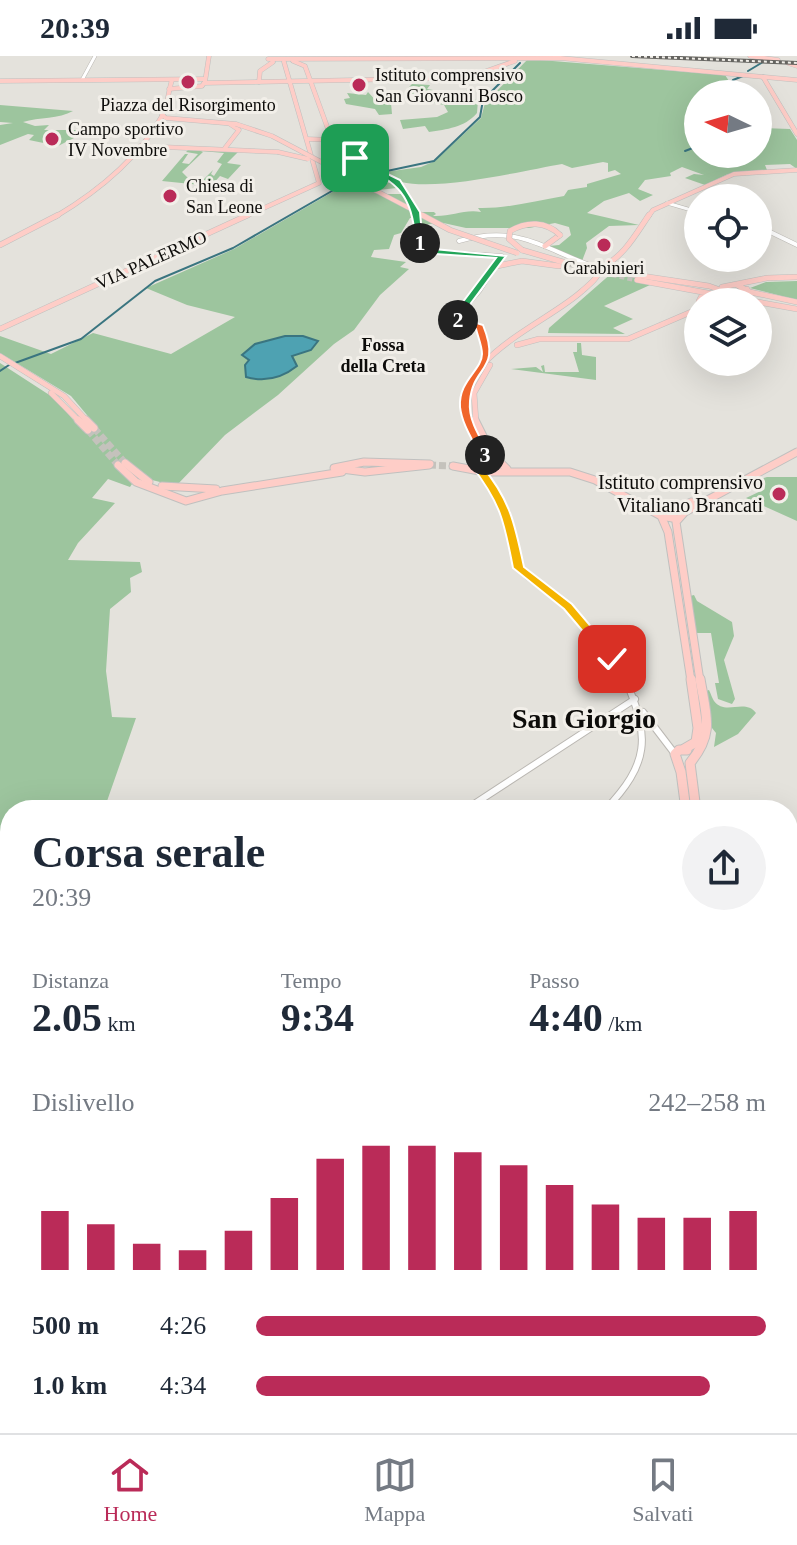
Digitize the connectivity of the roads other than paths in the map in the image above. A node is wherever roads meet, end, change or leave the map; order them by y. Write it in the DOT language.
graph roads {
  1 [pos="95,56"];
  2 [pos="209,56"];
  3 [pos="567,56"];
  4 [pos="750,56"];
  5 [pos="526,57"];
  6 [pos="773,58"];
  7 [pos="297,59"];
  8 [pos="497,59"];
  9 [pos="270,60"];
  10 [pos="638,62"];
  11 [pos="284,63"];
  12 [pos="788,63"];
  13 [pos="504,64"];
  14 [pos="797,66"];
  15 [pos="763,77"];
  16 [pos="83,79"];
  17 [pos="310,79"];
  18 [pos="290,80"];
  19 [pos="797,80"];
  20 [pos="4,81"];
  21 [pos="206,81"];
  22 [pos="259,81"];
  23 [pos="170,83"];
  24 [pos="162,115"];
  25 [pos="179,119"];
  26 [pos="210,121"];
  27 [pos="156,125"];
  28 [pos="797,134"];
  29 [pos="307,139"];
  30 [pos="145,140"];
  31 [pos="331,142"];
  32 [pos="152,144"];
  33 [pos="225,148"];
  34 [pos="136,149"];
  35 [pos="795,171"];
  36 [pos="668,204"];
  37 [pos="684,208"];
  38 [pos="655,210"];
  39 [pos="772,233"];
  40 [pos="537,241"];
  41 [pos="555,241"];
  42 [pos="0,245"];
  43 [pos="797,245"];
  44 [pos="545,246"];
  45 [pos="456,249"];
  46 [pos="518,253"];
  47 [pos="497,266"];
  48 [pos="604,267"];
  49 [pos="616,268"];
  50 [pos="797,278"];
  51 [pos="638,279"];
  52 [pos="709,286"];
  53 [pos="735,286"];
  54 [pos="687,288"];
  55 [pos="715,288"];
  56 [pos="732,288"];
  57 [pos="742,288"];
  58 [pos="748,288"];
  59 [pos="772,296"];
  60 [pos="772,297"];
  61 [pos="780,298"];
  62 [pos="772,304"];
  63 [pos="772,307"];
  64 [pos="797,308"];
  65 [pos="684,312"];
  66 [pos="684,315"];
  67 [pos="0,329"];
  68 [pos="528,332"];
  69 [pos="541,334"];
  70 [pos="485,342"];
  71 [pos="503,349"];
  72 [pos="3,360"];
  73 [pos="485,362"];
  74 [pos="91,429"];
  75 [pos="797,450"];
  76 [pos="496,459"];
  77 [pos="481,460"];
  78 [pos="429,465"];
  79 [pos="389,466"];
  80 [pos="334,467"];
  81 [pos="501,469"];
  82 [pos="480,470"];
  83 [pos="342,472"];
  84 [pos="494,487"];
  85 [pos="642,505"];
  86 [pos="667,509"];
  87 [pos="661,517"];
  88 [pos="679,518"];
  89 [pos="635,699"];
  90 [pos="640,709"];
  91 [pos="653,722"];
  92 [pos="644,723"];
  93 [pos="679,753"];
  94 [pos="692,758"];
  95 [pos="480,800"];
  96 [pos="614,800"];
  97 [pos="685,800"];
  98 [pos="695,800"];
  1 -- 16 [label="street"];
  2 -- 21 [label="main road"];
  3 -- 10 [label="main road"];
  4 -- 6 [label="main road"];
  5 -- 8 [label="main road"];
  5 -- 10 [label="main road"];
  5 -- 13 [label="main road"];
  7 -- 8 [label="main road"];
  7 -- 9 [label="main road"];
  7 -- 11 [label="main road"];
  7 -- 17 [label="main road"];
  8 -- 13 [label="main road"];
  8 -- 17 [label="main road"];
  9 -- 11 [label="main road"];
  9 -- 22 [label="main road"];
  10 -- 15 [label="main road"];
  11 -- 18 [label="main road, VIA PALERMO"];
  12 -- 14 [label="main road"];
  13 -- 17 [label="main road"];
  15 -- 19 [label="main road"];
  15 -- 28 [label="main road"];
  16 -- 20 [label="main road"];
  16 -- 23 [label="main road"];
  17 -- 18 [label="main road"];
  17 -- 31 [label="main road"];
  18 -- 22 [label="main road"];
  18 -- 29 [label="main road, VIA PALERMO"];
  21 -- 22 [label="main road"];
  21 -- 23 [label="main road"];
  23 -- 24 [label="main road"];
  24 -- 25 [label="main road"];
  24 -- 27 [label="main road"];
  25 -- 26 [label="main road"];
  25 -- 27 [label="main road"];
  26 -- 33 [label="main road"];
  26 -- 46 [label="main road, bridge"];
  27 -- 30 [label="main road"];
  29 -- 31 [label="main road"];
  29 -- 67 [label="main road, VIA PALERMO"];
  30 -- 32 [label="main road"];
  30 -- 34 [label="main road"];
  31 -- 45 [label="street"];
  32 -- 33 [label="main road"];
  32 -- 34 [label="main road"];
  33 -- 46 [label="main road, bridge"];
  34 -- 42 [label="main road"];
  35 -- 36 [label="main road"];
  36 -- 37 [label="street"];
  36 -- 38 [label="main road"];
  38 -- 48 [label="main road"];
  38 -- 49 [label="main road"];
  39 -- 43 [label="street"];
  40 -- 41 [label="main road"];
  40 -- 44 [label="street"];
  40 -- 45 [label="street"];
  41 -- 44 [label="main road"];
  41 -- 46 [label="main road, bridge"];
  44 -- 48 [label="street"];
  45 -- 47 [label="street"];
  46 -- 47 [label="main road"];
  47 -- 70 [label="street"];
  48 -- 49 [label="main road"];
  48 -- 68 [label="main road"];
  49 -- 52 [label="main road"];
  49 -- 69 [label="main road"];
  50 -- 53 [label="main road"];
  50 -- 58 [label="main road"];
  51 -- 54 [label="main road, bridge"];
  52 -- 53 [label="main road"];
  52 -- 55 [label="main road"];
  53 -- 56 [label="main road"];
  53 -- 57 [label="main road"];
  59 -- 61 [label="main road"];
  60 -- 61 [label="main road"];
  61 -- 64 [label="main road"];
  62 -- 64 [label="main road"];
  63 -- 64 [label="main road"];
  65 -- 69 [label="main road"];
  66 -- 69 [label="main road"];
  68 -- 69 [label="main road"];
  68 -- 71 [label="main road"];
  69 -- 76 [label="main road"];
  70 -- 71 [label="street"];
  70 -- 73 [label="street"];
  71 -- 73 [label="main road"];
  72 -- 74 [label="main road"];
  73 -- 77 [label="main road"];
  75 -- 86 [label="main road"];
  75 -- 88 [label="main road"];
  76 -- 77 [label="main road"];
  76 -- 81 [label="main road"];
  77 -- 82 [label="main road"];
  77 -- 82 [label="main road"];
  78 -- 79 [label="main road"];
  79 -- 80 [label="main road"];
  79 -- 83 [label="main road"];
  80 -- 83 [label="main road"];
  80 -- 83 [label="main road"];
  81 -- 82 [label="main road"];
  81 -- 84 [label="street"];
  81 -- 85 [label="main road"];
  82 -- 84 [label="street"];
  84 -- 89 [label="street"];
  85 -- 86 [label="main road"];
  85 -- 87 [label="main road"];
  86 -- 87 [label="main road"];
  86 -- 88 [label="main road"];
  87 -- 88 [label="main road"];
  87 -- 93 [label="main road"];
  88 -- 94 [label="main road"];
  89 -- 90 [label="street"];
  89 -- 95 [label="street"];
  90 -- 91 [label="street"];
  90 -- 92 [label="street"];
  91 -- 92 [label="street"];
  91 -- 93 [label="street"];
  92 -- 96 [label="street"];
  93 -- 94 [label="main road"];
  93 -- 97 [label="main road"];
  94 -- 98 [label="main road"];
}
